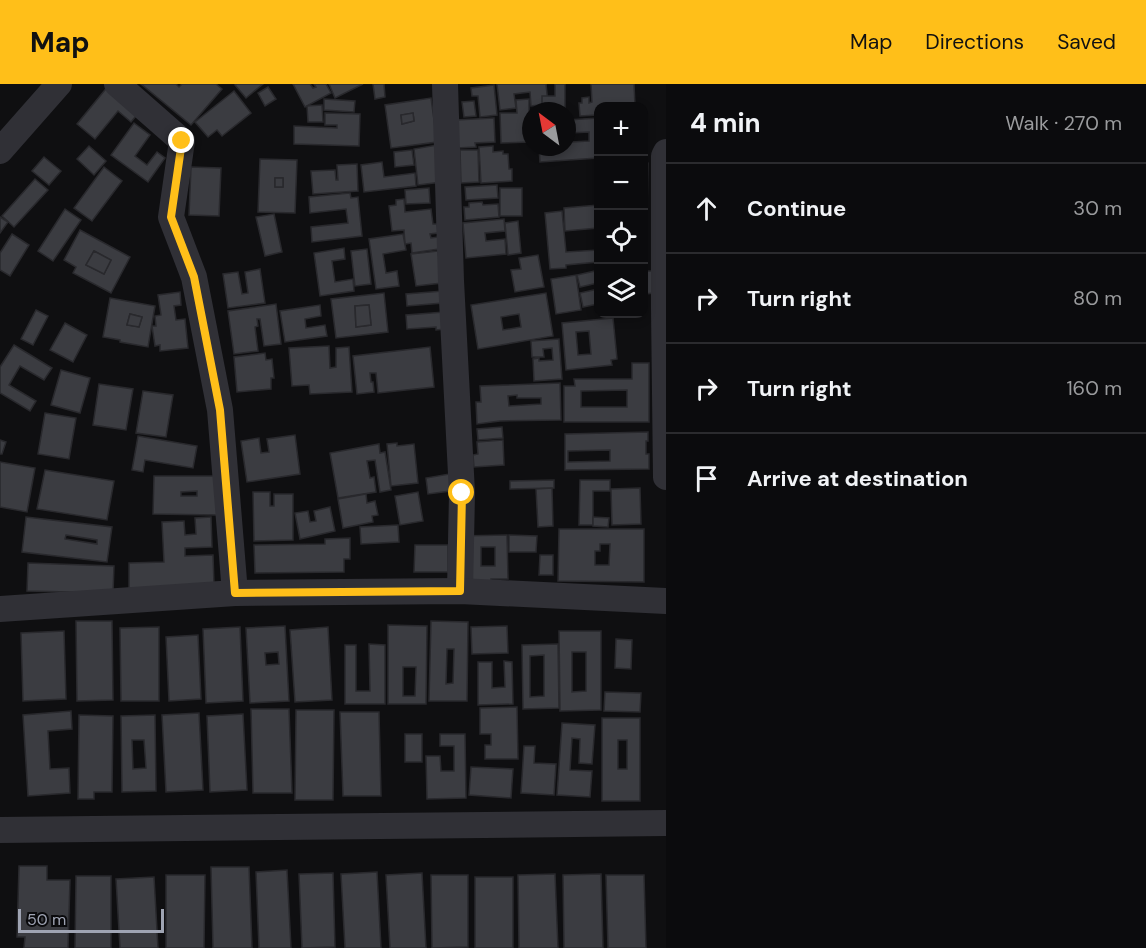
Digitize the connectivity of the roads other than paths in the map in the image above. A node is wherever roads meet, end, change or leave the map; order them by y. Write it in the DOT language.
graph roads {
  1 [pos="59,84"];
  2 [pos="117,84"];
  3 [pos="446,84"];
  4 [pos="0,151"];
  5 [pos="666,152"];
  6 [pos="665,309"];
  7 [pos="666,477"];
  8 [pos="460,591"];
  9 [pos="235,593"];
  10 [pos="634,593"];
  11 [pos="666,601"];
  12 [pos="0,609"];
  13 [pos="130,612"];
  14 [pos="666,823"];
  15 [pos="0,830"];
  1 -- 4 [label="street"];
  2 -- 9 [label="street"];
  3 -- 8 [label="street"];
  5 -- 6 [label="street"];
  6 -- 7 [label="street"];
  8 -- 9 [label="street"];
  8 -- 10 [label="street"];
  8 -- 11 [label="street"];
  9 -- 12 [label="street"];
  9 -- 13 [label="street"];
  14 -- 15 [label="street"];
}
